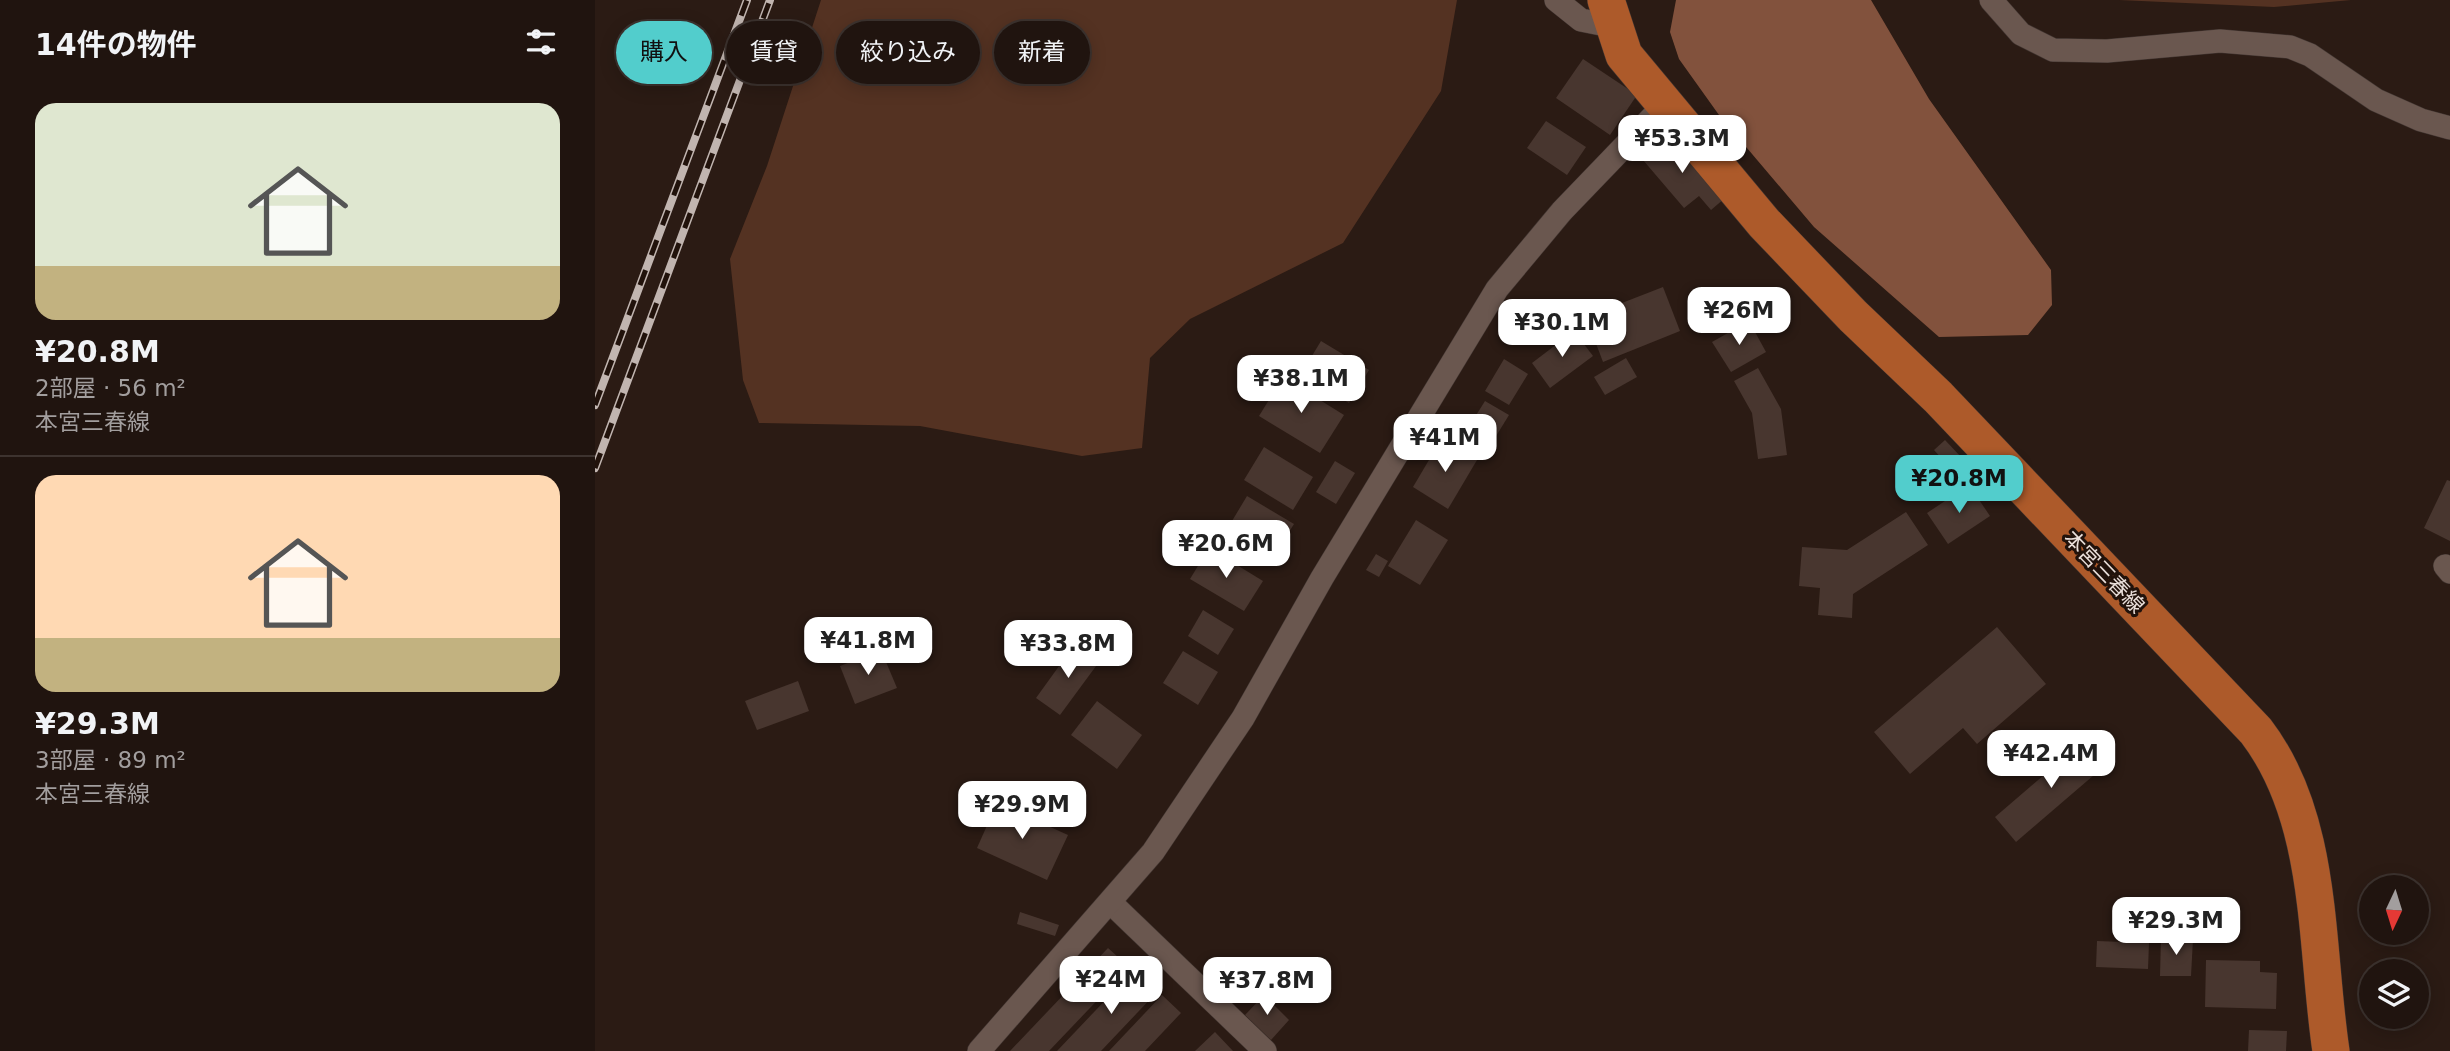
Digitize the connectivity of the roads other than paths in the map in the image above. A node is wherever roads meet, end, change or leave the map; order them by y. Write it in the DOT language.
graph roads {
  1 [pos="1556,0"];
  2 [pos="1991,0"];
  3 [pos="1611,13"];
  4 [pos="1664,105"];
  5 [pos="2450,128"];
  6 [pos="1110,902"];
  7 [pos="979,1051"];
  8 [pos="1265,1051"];
  9 [pos="2331,1051"];
  1 -- 3 [label="street"];
  2 -- 5 [label="street"];
  3 -- 4 [label="main road, 本宮三春線"];
  4 -- 6 [label="street"];
  4 -- 9 [label="main road, 本宮三春線"];
  6 -- 7 [label="street"];
  6 -- 8 [label="street"];
}
